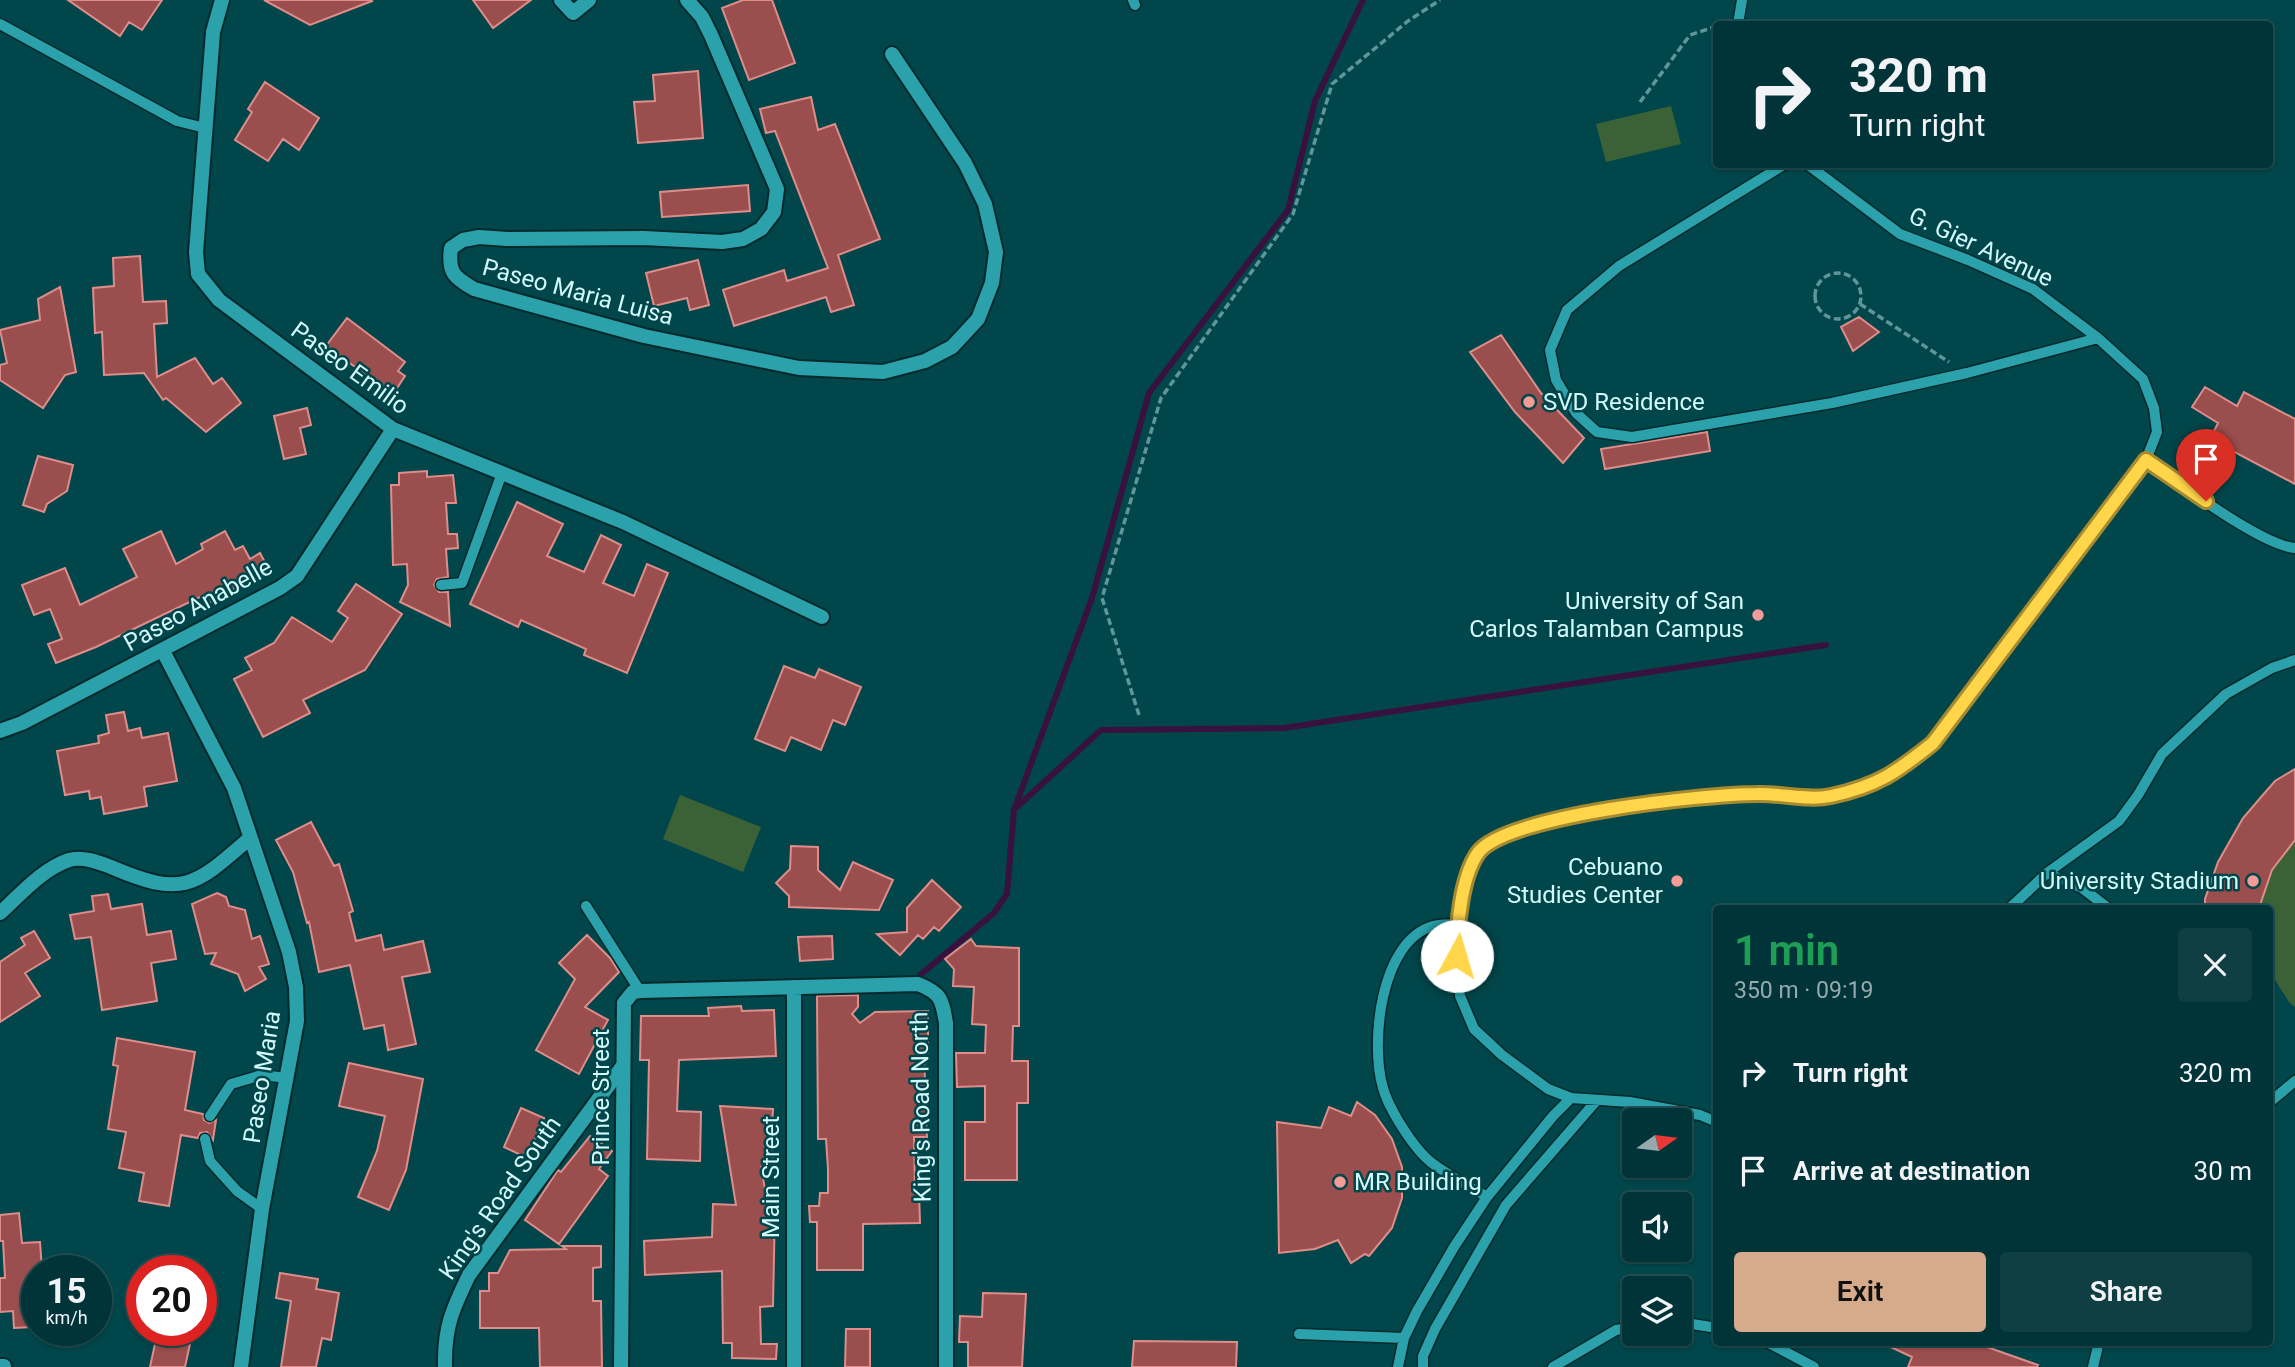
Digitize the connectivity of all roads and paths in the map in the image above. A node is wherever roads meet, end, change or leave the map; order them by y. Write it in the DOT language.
graph roads {
  1 [pos="561,0"];
  2 [pos="589,0"];
  3 [pos="687,0"];
  4 [pos="1440,0"];
  5 [pos="1742,0"];
  6 [pos="218,2"];
  7 [pos="1738,21"];
  8 [pos="0,24"];
  9 [pos="1713,27"];
  10 [pos="892,54"];
  11 [pos="1640,102"];
  12 [pos="205,128"];
  13 [pos="1778,168"];
  14 [pos="1812,168"];
  15 [pos="1860,304"];
  16 [pos="2098,338"];
  17 [pos="1967,373"];
  18 [pos="393,429"];
  19 [pos="2146,460"];
  20 [pos="502,473"];
  21 [pos="2295,548"];
  22 [pos="441,585"];
  23 [pos="822,617"];
  24 [pos="163,651"];
  25 [pos="2295,660"];
  26 [pos="1139,715"];
  27 [pos="0,731"];
  28 [pos="250,838"];
  29 [pos="2047,873"];
  30 [pos="2013,905"];
  31 [pos="2104,905"];
  32 [pos="586,906"];
  33 [pos="0,913"];
  34 [pos="1460,924"];
  35 [pos="794,987"];
  36 [pos="640,991"];
  37 [pos="622,1067"];
  38 [pos="287,1078"];
  39 [pos="2295,1081"];
  40 [pos="1570,1098"];
  41 [pos="2273,1099"];
  42 [pos="1597,1100"];
  43 [pos="210,1116"];
  44 [pos="1713,1120"];
  45 [pos="205,1139"];
  46 [pos="1487,1196"];
  47 [pos="262,1209"];
  48 [pos="1692,1324"];
  49 [pos="1713,1327"];
  50 [pos="1622,1329"];
  51 [pos="1298,1334"];
  52 [pos="1404,1338"];
  53 [pos="1775,1346"];
  54 [pos="2098,1346"];
  55 [pos="241,1367"];
  56 [pos="445,1367"];
  57 [pos="621,1367"];
  58 [pos="794,1367"];
  59 [pos="946,1367"];
  60 [pos="1398,1367"];
  61 [pos="1423,1367"];
  62 [pos="1553,1367"];
  63 [pos="1814,1367"];
  64 [pos="2093,1367"];
  1 -- 2 [label="street"];
  3 -- 10 [label="street, Paseo Maria Luisa"];
  4 -- 26 [label="path"];
  5 -- 7 [label="lane"];
  6 -- 12 [label="street, Paseo Emilio"];
  8 -- 12 [label="lane"];
  9 -- 11 [label="path"];
  12 -- 18 [label="street, Paseo Emilio"];
  13 -- 17 [label="lane"];
  14 -- 16 [label="lane, G. Gier Avenue"];
  15 -- 15 [label="path"];
  15 -- 17 [label="path"];
  16 -- 17 [label="lane"];
  16 -- 19 [label="lane, G. Gier Avenue"];
  18 -- 20 [label="street, Paseo Emilio"];
  18 -- 24 [label="street, Paseo Anabelle"];
  19 -- 21 [label="lane"];
  19 -- 34 [label="lane, G. Gier Avenue"];
  20 -- 22 [label="lane"];
  20 -- 23 [label="street, Paseo Emilio"];
  24 -- 27 [label="street, Paseo Anabelle"];
  24 -- 28 [label="street, Paseo Maria"];
  25 -- 29 [label="lane"];
  28 -- 33 [label="street"];
  28 -- 38 [label="street, Paseo Maria"];
  29 -- 30 [label="lane"];
  29 -- 31 [label="lane"];
  32 -- 36 [label="lane"];
  34 -- 40 [label="lane, G. Gier Avenue"];
  34 -- 46 [label="lane"];
  35 -- 36 [label="street"];
  35 -- 58 [label="street, Main Street"];
  35 -- 59 [label="street, King's Road North"];
  36 -- 37 [label="street, Prince Street"];
  37 -- 56 [label="street, King's Road South"];
  37 -- 57 [label="street, Prince Street"];
  38 -- 43 [label="lane"];
  38 -- 47 [label="street, Paseo Maria"];
  39 -- 41 [label="lane"];
  40 -- 42 [label="lane, G. Gier Avenue"];
  40 -- 46 [label="lane"];
  42 -- 44 [label="lane, G. Gier Avenue"];
  42 -- 61 [label="lane"];
  45 -- 47 [label="lane"];
  46 -- 52 [label="lane"];
  47 -- 55 [label="street, Paseo Maria"];
  48 -- 49 [label="lane"];
  50 -- 62 [label="lane"];
  51 -- 52 [label="lane"];
  52 -- 60 [label="lane"];
  53 -- 63 [label="lane"];
  54 -- 64 [label="lane"];
}
